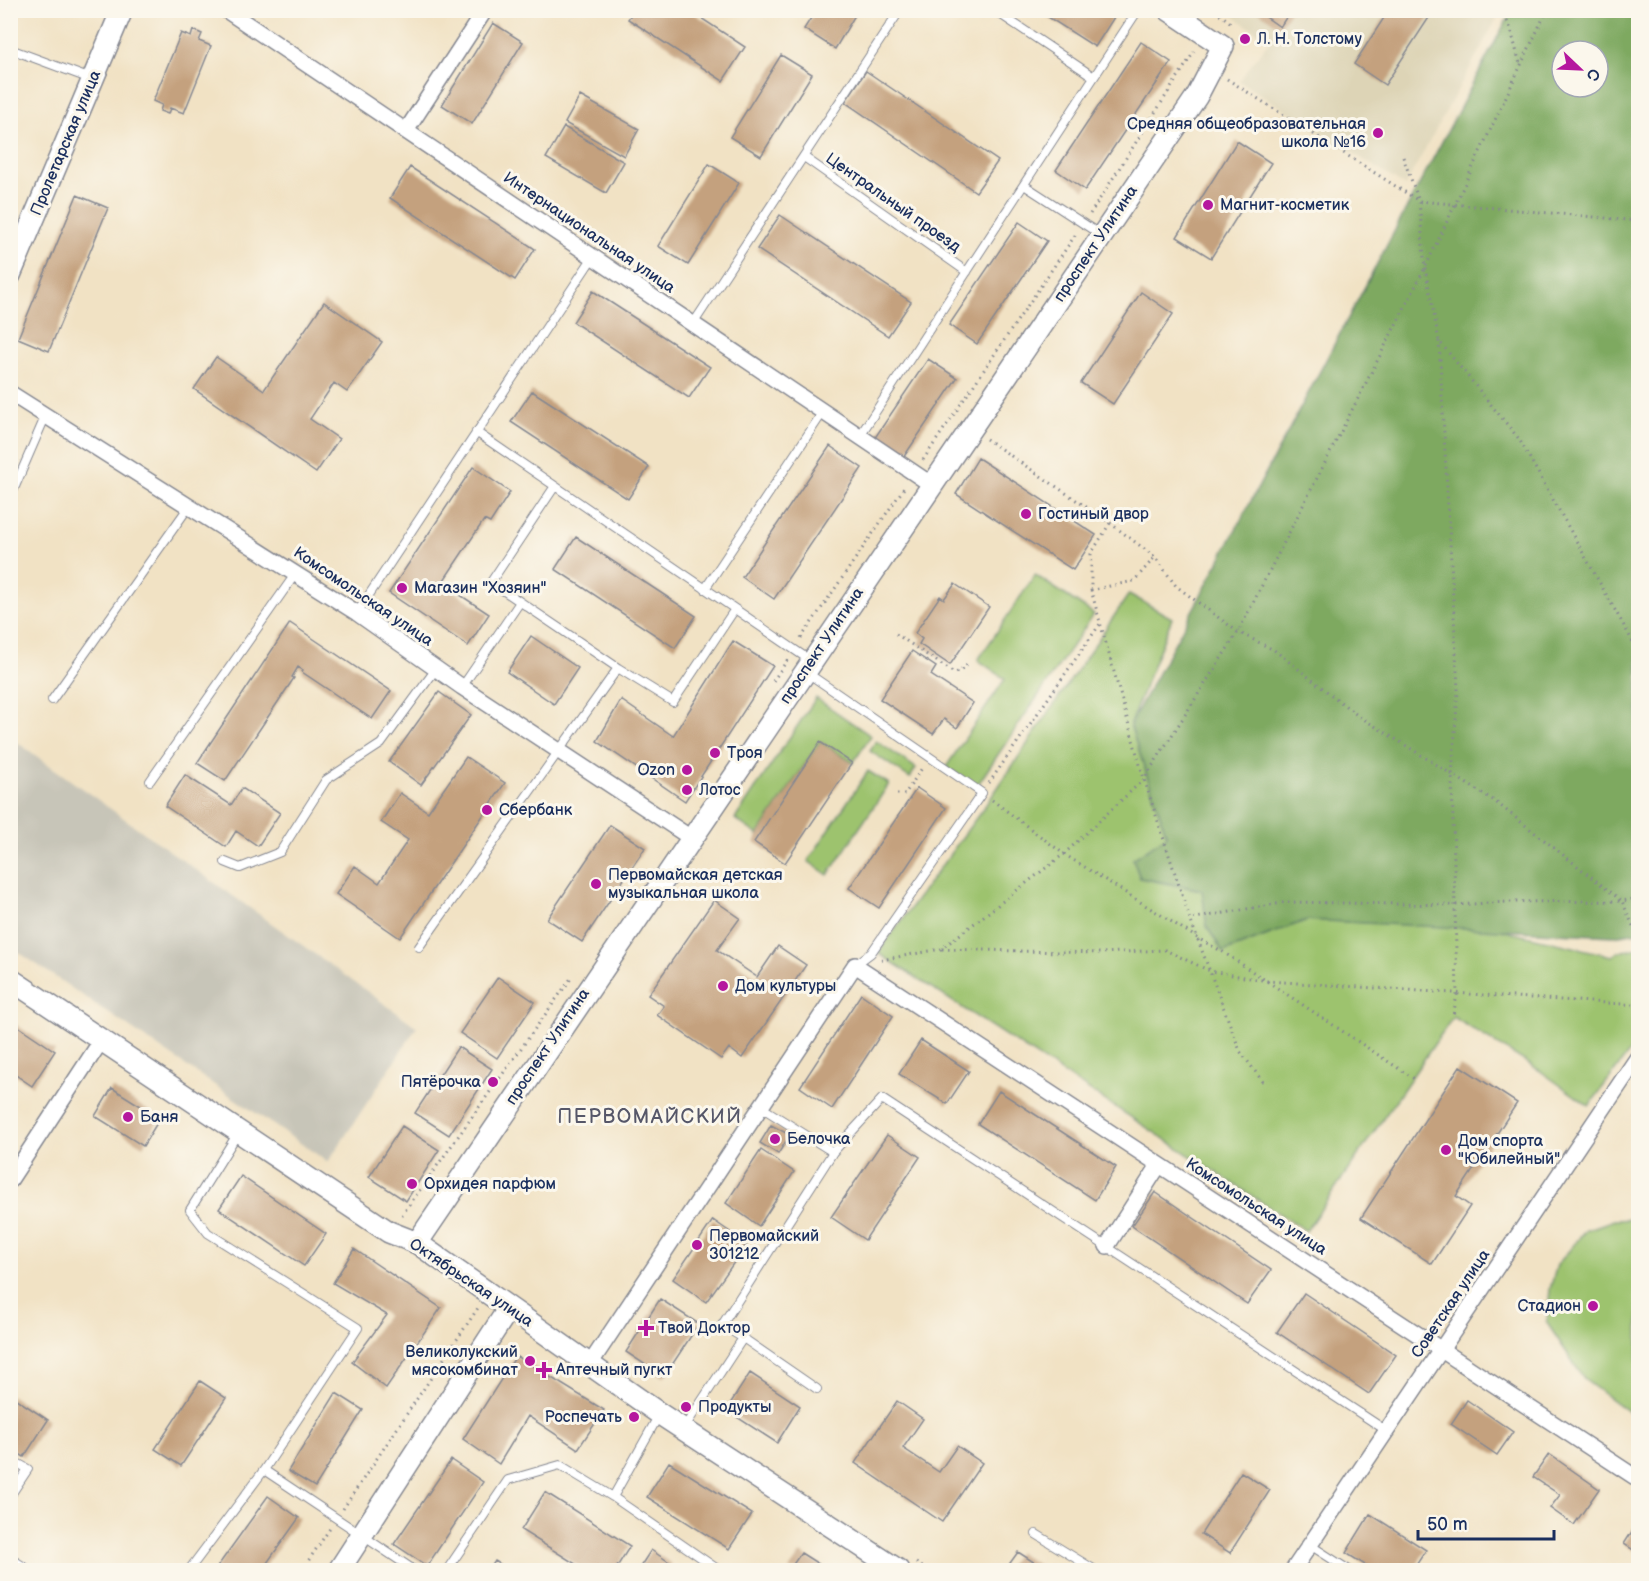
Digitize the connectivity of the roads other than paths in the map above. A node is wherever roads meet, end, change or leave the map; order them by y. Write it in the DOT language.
graph roads {
  1 [pos="122,10"];
  2 [pos="226,10"];
  3 [pos="485,10"];
  4 [pos="900,10"];
  5 [pos="994,10"];
  6 [pos="1138,10"];
  7 [pos="1169,10"];
  8 [pos="10,49"];
  9 [pos="1094,77"];
  10 [pos="93,80"];
  11 [pos="406,131"];
  12 [pos="804,157"];
  13 [pos="1024,185"];
  14 [pos="1102,236"];
  15 [pos="593,257"];
  16 [pos="967,272"];
  17 [pos="10,275"];
  18 [pos="693,324"];
  19 [pos="10,393"];
  20 [pos="823,412"];
  21 [pos="46,414"];
  22 [pos="476,432"];
  23 [pos="858,438"];
  24 [pos="932,485"];
  25 [pos="555,486"];
  26 [pos="10,498"];
  27 [pos="190,505"];
  28 [pos="296,573"];
  29 [pos="705,589"];
  30 [pos="520,602"];
  31 [pos="735,609"];
  32 [pos="357,613"];
  33 [pos="808,666"];
  34 [pos="618,668"];
  35 [pos="436,669"];
  36 [pos="462,687"];
  37 [pos="52,700"];
  38 [pos="558,751"];
  39 [pos="150,781"];
  40 [pos="691,838"];
  41 [pos="225,862"];
  42 [pos="419,947"];
  43 [pos="855,965"];
  44 [pos="10,980"];
  45 [pos="101,1041"];
  46 [pos="1638,1057"];
  47 [pos="760,1107"];
  48 [pos="238,1132"];
  49 [pos="833,1152"];
  50 [pos="1159,1165"];
  51 [pos="10,1180"];
  52 [pos="417,1243"];
  53 [pos="1107,1246"];
  54 [pos="509,1308"];
  55 [pos="742,1338"];
  56 [pos="1442,1350"];
  57 [pos="590,1364"];
  58 [pos="817,1389"];
  59 [pos="660,1413"];
  60 [pos="684,1428"];
  61 [pos="1387,1431"];
  62 [pos="10,1459"];
  63 [pos="264,1470"];
  64 [pos="1638,1479"];
  65 [pos="10,1496"];
  66 [pos="613,1497"];
  67 [pos="1036,1534"];
  68 [pos="361,1535"];
  69 [pos="1310,1545"];
  70 [pos="10,1558"];
  71 [pos="29,1570"];
  72 [pos="189,1570"];
  73 [pos="339,1570"];
  74 [pos="414,1570"];
  75 [pos="447,1570"];
  76 [pos="719,1570"];
  77 [pos="898,1570"];
  78 [pos="1095,1570"];
  79 [pos="1293,1570"];
  80 [pos="1348,1570"];
  1 -- 10 [label="street, Пролетарская улица"];
  2 -- 11 [label="street, Интернациональная улица"];
  3 -- 11 [label="street"];
  4 -- 12 [label="lane"];
  5 -- 9 [label="lane"];
  6 -- 9 [label="lane"];
  7 -- 14 [label="street, проспект Улитина"];
  8 -- 10 [label="lane"];
  9 -- 13 [label="lane"];
  10 -- 17 [label="street, Пролетарская улица"];
  11 -- 15 [label="street, Интернациональная улица"];
  12 -- 16 [label="lane, Центральный проезд"];
  12 -- 18 [label="lane"];
  13 -- 14 [label="lane"];
  13 -- 16 [label="lane"];
  14 -- 24 [label="street, проспект Улитина"];
  15 -- 18 [label="street, Интернациональная улица"];
  15 -- 22 [label="lane"];
  16 -- 23 [label="lane"];
  18 -- 20 [label="street, Интернациональная улица"];
  19 -- 21 [label="street, Комсомольская улица"];
  20 -- 23 [label="street, Интернациональная улица"];
  20 -- 29 [label="lane"];
  21 -- 26 [label="lane"];
  21 -- 27 [label="street, Комсомольская улица"];
  22 -- 25 [label="lane"];
  22 -- 32 [label="lane"];
  23 -- 24 [label="street, Интернациональная улица"];
  24 -- 33 [label="street, проспект Улитина"];
  25 -- 29 [label="lane"];
  25 -- 30 [label="lane"];
  27 -- 28 [label="street, Комсомольская улица"];
  27 -- 37 [label="lane"];
  28 -- 32 [label="street, Комсомольская улица"];
  28 -- 39 [label="lane"];
  29 -- 31 [label="lane"];
  30 -- 34 [label="lane"];
  30 -- 36 [label="lane"];
  31 -- 33 [label="lane"];
  31 -- 34 [label="lane"];
  32 -- 35 [label="street, Комсомольская улица"];
  33 -- 40 [label="street, проспект Улитина"];
  33 -- 43 [label="lane"];
  34 -- 38 [label="lane"];
  35 -- 36 [label="street, Комсомольская улица"];
  35 -- 41 [label="lane"];
  36 -- 38 [label="street, Комсомольская улица"];
  38 -- 40 [label="street, Комсомольская улица"];
  38 -- 42 [label="lane"];
  40 -- 52 [label="street, проспект Улитина"];
  43 -- 47 [label="street"];
  43 -- 50 [label="street, Комсомольская улица"];
  44 -- 45 [label="street, Октябрьская улица"];
  45 -- 48 [label="street, Октябрьская улица"];
  45 -- 51 [label="street"];
  46 -- 56 [label="street, Советская улица"];
  47 -- 49 [label="lane"];
  47 -- 57 [label="street"];
  48 -- 52 [label="street, Октябрьская улица"];
  48 -- 63 [label="lane"];
  49 -- 53 [label="lane"];
  49 -- 55 [label="lane"];
  50 -- 53 [label="street"];
  50 -- 56 [label="street, Комсомольская улица"];
  52 -- 54 [label="street, Октябрьская улица"];
  53 -- 61 [label="lane"];
  54 -- 57 [label="street, Октябрьская улица"];
  54 -- 68 [label="street"];
  55 -- 58 [label="lane"];
  55 -- 60 [label="lane"];
  56 -- 61 [label="street, Советская улица"];
  56 -- 64 [label="street, Комсомольская улица"];
  57 -- 59 [label="street, Октябрьская улица"];
  59 -- 60 [label="street, Октябрьская улица"];
  59 -- 66 [label="lane"];
  60 -- 77 [label="street, Октябрьская улица"];
  61 -- 69 [label="street, Советская улица"];
  62 -- 65 [label="lane"];
  63 -- 68 [label="lane"];
  63 -- 72 [label="lane"];
  66 -- 75 [label="lane"];
  66 -- 76 [label="lane"];
  67 -- 78 [label="lane"];
  68 -- 73 [label="street"];
  68 -- 74 [label="lane"];
  69 -- 79 [label="street, Советская улица"];
  69 -- 80 [label="lane"];
  70 -- 71 [label="lane"];
}
